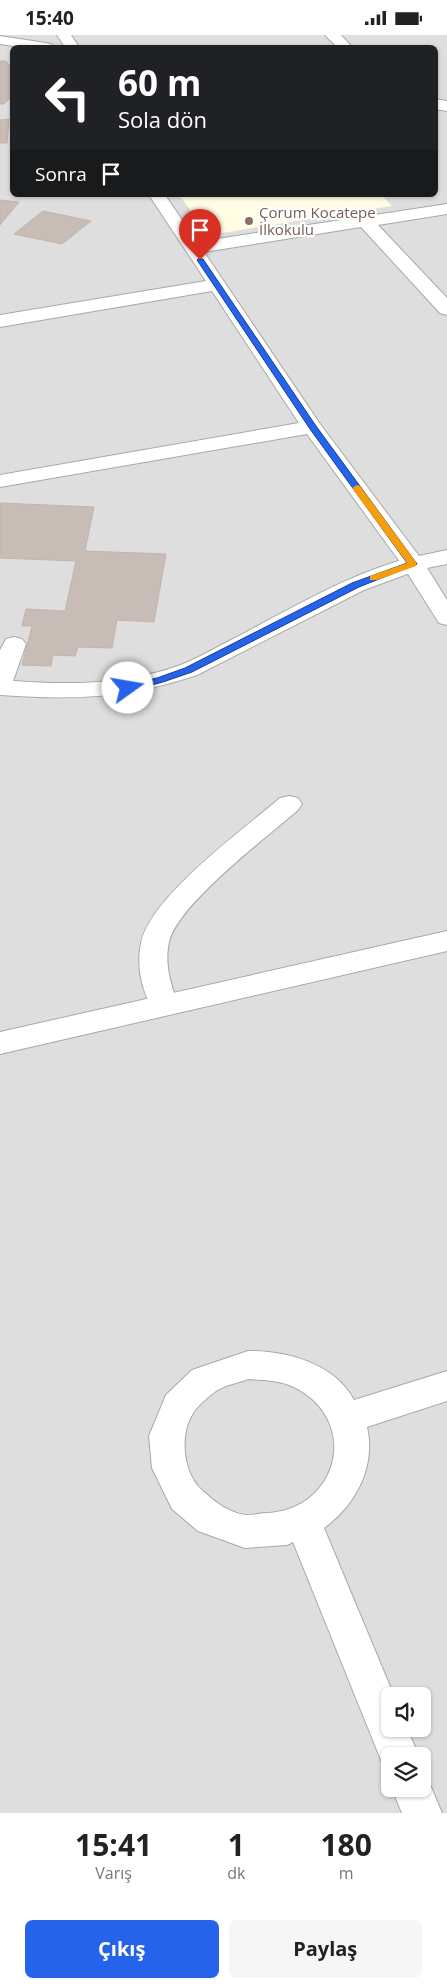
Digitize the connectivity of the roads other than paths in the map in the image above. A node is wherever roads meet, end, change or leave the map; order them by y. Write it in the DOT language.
graph roads {
  1 [pos="332,35"];
  2 [pos="0,40"];
  3 [pos="33,45"];
  4 [pos="342,45"];
  5 [pos="158,197"];
  6 [pos="447,209"];
  7 [pos="365,221"];
  8 [pos="193,248"];
  9 [pos="216,285"];
  10 [pos="447,309"];
  11 [pos="0,321"];
  12 [pos="312,427"];
  13 [pos="0,481"];
  14 [pos="447,557"];
  15 [pos="413,564"];
  16 [pos="447,618"];
  17 [pos="14,644"];
  18 [pos="0,683"];
  19 [pos="0,688"];
  20 [pos="289,803"];
  21 [pos="447,941"];
  22 [pos="164,1005"];
  23 [pos="0,1043"];
  24 [pos="447,1386"];
  25 [pos="346,1418"];
  26 [pos="303,1522"];
  27 [pos="395,1747"];
  28 [pos="415,1797"];
  29 [pos="422,1813"];
  1 -- 4 [label="street"];
  2 -- 3 [label="street"];
  5 -- 8 [label="street"];
  6 -- 7 [label="street"];
  7 -- 8 [label="street"];
  7 -- 10 [label="street"];
  8 -- 9 [label="street"];
  9 -- 11 [label="street"];
  9 -- 12 [label="street"];
  12 -- 13 [label="street"];
  12 -- 15 [label="street"];
  14 -- 15 [label="street"];
  15 -- 16 [label="street"];
  15 -- 19 [label="street"];
  17 -- 18 [label="street"];
  20 -- 22 [label="street"];
  21 -- 22 [label="street"];
  22 -- 23 [label="street"];
  24 -- 25 [label="street"];
  25 -- 26 [label="street"];
  25 -- 26 [label="street"];
  26 -- 27 [label="street"];
  28 -- 29 [label="street"];
}
